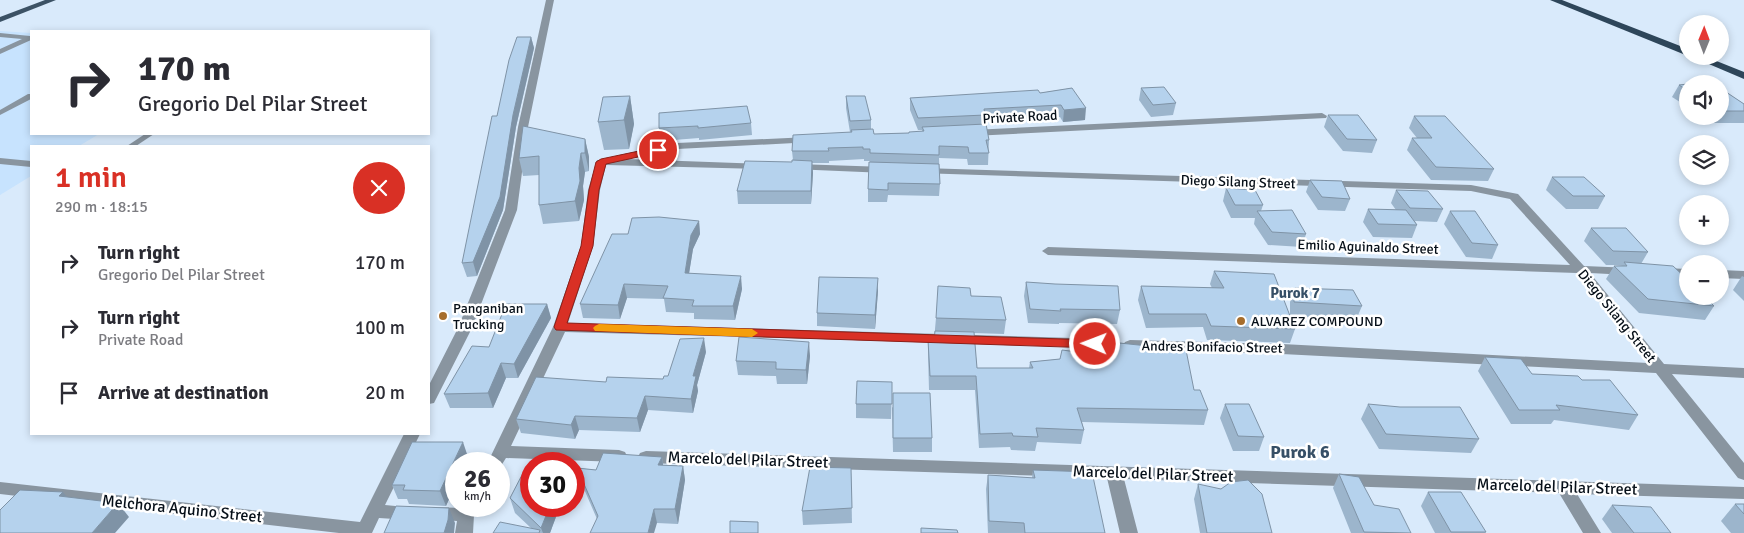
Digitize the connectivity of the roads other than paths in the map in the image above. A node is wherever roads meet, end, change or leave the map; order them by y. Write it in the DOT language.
graph roads {
  1 [pos="52,0"];
  2 [pos="550,0"];
  3 [pos="1554,0"];
  4 [pos="0,20"];
  5 [pos="0,35"];
  6 [pos="30,39"];
  7 [pos="30,39"];
  8 [pos="1679,49"];
  9 [pos="0,52"];
  10 [pos="1718,65"];
  11 [pos="1744,76"];
  12 [pos="30,97"];
  13 [pos="0,113"];
  14 [pos="1322,116"];
  15 [pos="965,133"];
  16 [pos="148,135"];
  17 [pos="816,140"];
  18 [pos="133,145"];
  19 [pos="0,161"];
  20 [pos="601,162"];
  21 [pos="30,164"];
  22 [pos="1048,251"];
  23 [pos="1580,269"];
  24 [pos="1679,273"];
  25 [pos="1729,274"];
  26 [pos="1744,275"];
  27 [pos="560,327"];
  28 [pos="1660,370"];
  29 [pos="1744,373"];
  30 [pos="430,397"];
  31 [pos="411,435"];
  32 [pos="501,452"];
  33 [pos="510,458"];
  34 [pos="1114,473"];
  35 [pos="1744,474"];
  36 [pos="1564,487"];
  37 [pos="0,488"];
  38 [pos="1744,493"];
  39 [pos="445,510"];
  40 [pos="373,511"];
  41 [pos="467,517"];
  42 [pos="364,531"];
  43 [pos="464,533"];
  44 [pos="1129,533"];
  45 [pos="1592,533"];
  1 -- 4 [label="main road"];
  2 -- 30 [label="street"];
  3 -- 8 [label="highway"];
  5 -- 6 [label="lane"];
  7 -- 9 [label="lane"];
  10 -- 11 [label="highway"];
  12 -- 13 [label="lane"];
  14 -- 15 [label="street, Private Road"];
  16 -- 18 [label="lane"];
  17 -- 20 [label="street"];
  19 -- 21 [label="lane"];
  20 -- 23 [label="street, Diego Silang Street"];
  20 -- 27 [label="street"];
  22 -- 23 [label="street, Emilio Aguinaldo Street"];
  23 -- 24 [label="street, Emilio Aguinaldo Street"];
  23 -- 28 [label="street, Diego Silang Street"];
  25 -- 26 [label="street"];
  27 -- 28 [label="street, Andres Bonifacio Street"];
  27 -- 32 [label="street"];
  28 -- 29 [label="street, Andres Bonifacio Street"];
  28 -- 35 [label="street, Diego Silang Street"];
  31 -- 40 [label="street"];
  33 -- 34 [label="street, Marcelo del Pilar Street"];
  34 -- 36 [label="street, Marcelo del Pilar Street"];
  34 -- 44 [label="street"];
  36 -- 38 [label="street, Marcelo del Pilar Street"];
  36 -- 45 [label="street"];
  37 -- 42 [label="street, Melchora Aquino Street"];
  39 -- 40 [label="street"];
  40 -- 42 [label="street"];
  41 -- 43 [label="street"];
}
